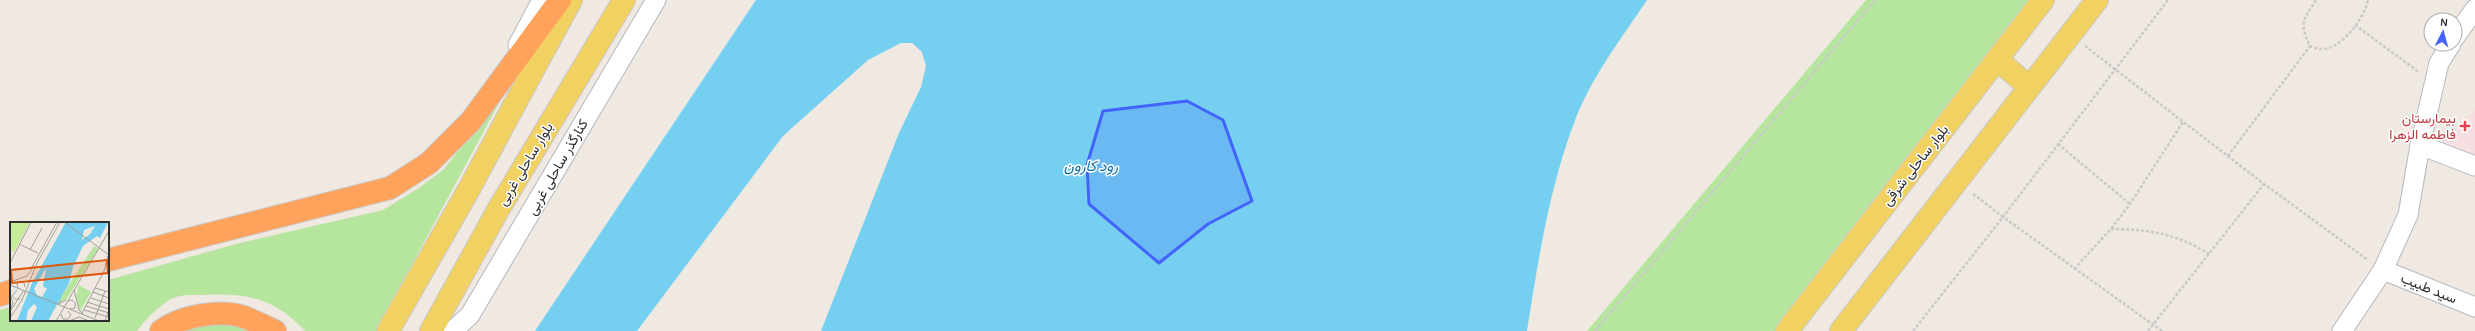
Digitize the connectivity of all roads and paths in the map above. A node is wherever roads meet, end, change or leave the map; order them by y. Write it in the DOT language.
graph roads {
  1 [pos="542,0"];
  2 [pos="560,0"];
  3 [pos="571,0"];
  4 [pos="624,0"];
  5 [pos="656,0"];
  6 [pos="1874,0"];
  7 [pos="2043,0"];
  8 [pos="2097,0"];
  9 [pos="2168,0"];
  10 [pos="2316,0"];
  11 [pos="2368,0"];
  12 [pos="2475,9"];
  13 [pos="2355,25"];
  14 [pos="2463,26"];
  15 [pos="2070,35"];
  16 [pos="2310,46"];
  17 [pos="2446,52"];
  18 [pos="1997,59"];
  19 [pos="2115,70"];
  20 [pos="2434,84"];
  21 [pos="2029,87"];
  22 [pos="492,93"];
  23 [pos="2183,122"];
  24 [pos="2058,144"];
  25 [pos="2420,145"];
  26 [pos="2228,156"];
  27 [pos="2475,166"];
  28 [pos="1957,181"];
  29 [pos="2264,184"];
  30 [pos="2130,204"];
  31 [pos="2003,217"];
  32 [pos="2111,229"];
  33 [pos="2209,254"];
  34 [pos="109,260"];
  35 [pos="2074,269"];
  36 [pos="2383,270"];
  37 [pos="10,291"];
  38 [pos="0,295"];
  39 [pos="2475,307"];
  40 [pos="2154,325"];
  41 [pos="161,331"];
  42 [pos="275,331"];
  43 [pos="388,331"];
  44 [pos="431,331"];
  45 [pos="453,331"];
  46 [pos="1595,331"];
  47 [pos="1787,331"];
  48 [pos="1841,331"];
  49 [pos="1914,331"];
  50 [pos="2148,331"];
  51 [pos="2162,331"];
  52 [pos="2342,331"];
  1 -- 22 [label="street"];
  2 -- 22 [label="highway"];
  3 -- 43 [label="main road"];
  4 -- 44 [label="main road, بلوار ساحلی غربی"];
  5 -- 45 [label="street, کنارگذر ساحلی غربی"];
  6 -- 46 [label="path"];
  7 -- 18 [label="main road, بلوار ساحلی شرقی"];
  8 -- 15 [label="main road"];
  9 -- 19 [label="path"];
  10 -- 16 [label="path"];
  11 -- 13 [label="path"];
  12 -- 14 [label="street"];
  13 -- 16 [label="path"];
  13 -- 20 [label="path"];
  15 -- 19 [label="path"];
  15 -- 21 [label="main road"];
  16 -- 26 [label="path"];
  17 -- 20 [label="street"];
  18 -- 21 [label="main road"];
  18 -- 47 [label="main road, بلوار ساحلی شرقی"];
  19 -- 23 [label="path"];
  19 -- 24 [label="path"];
  20 -- 25 [label="street"];
  21 -- 28 [label="main road"];
  22 -- 34 [label="highway"];
  23 -- 26 [label="path"];
  23 -- 30 [label="path"];
  24 -- 30 [label="path"];
  24 -- 31 [label="path"];
  25 -- 27 [label="street"];
  25 -- 36 [label="street"];
  26 -- 29 [label="path"];
  28 -- 31 [label="path"];
  28 -- 48 [label="main road"];
  29 -- 33 [label="path"];
  29 -- 36 [label="path"];
  30 -- 32 [label="path"];
  31 -- 35 [label="path"];
  31 -- 49 [label="path"];
  32 -- 33 [label="path"];
  32 -- 35 [label="path"];
  33 -- 40 [label="path"];
  35 -- 40 [label="path"];
  36 -- 39 [label="street, سید طبیب"];
  36 -- 52 [label="street"];
  37 -- 38 [label="highway"];
  40 -- 50 [label="path"];
  40 -- 51 [label="path"];
  41 -- 42 [label="highway"];
}
